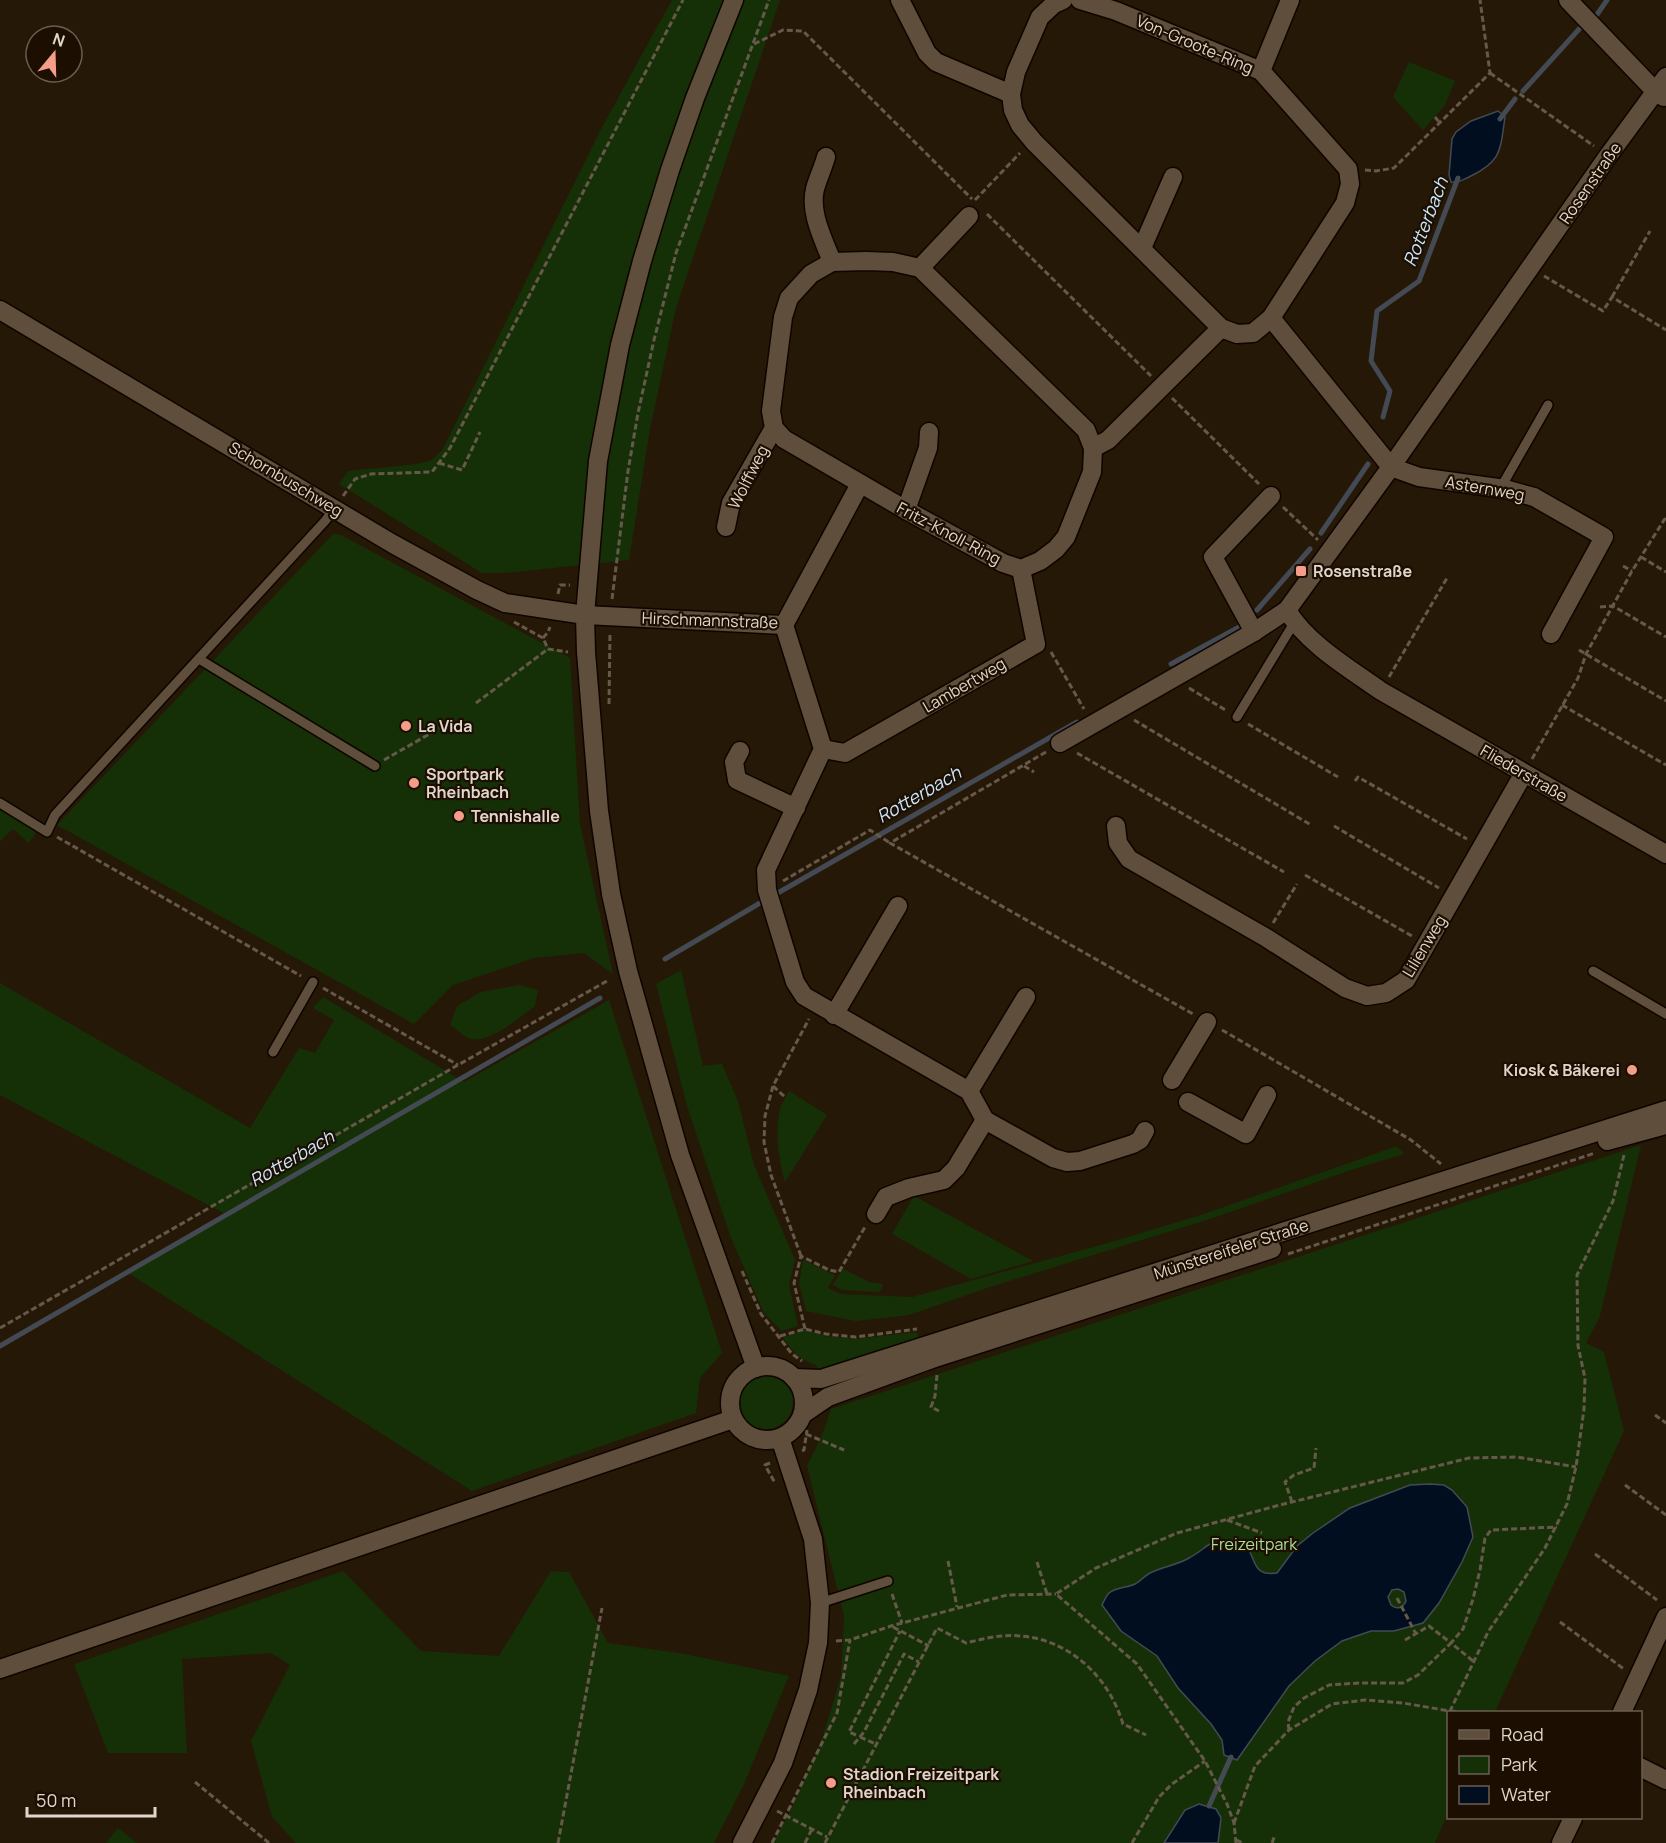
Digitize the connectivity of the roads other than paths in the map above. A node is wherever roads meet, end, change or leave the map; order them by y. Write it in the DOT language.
graph roads {
  1 [pos="734,0"];
  2 [pos="900,0"];
  3 [pos="1063,0"];
  4 [pos="1080,0"];
  5 [pos="1290,0"];
  6 [pos="1568,0"];
  7 [pos="1261,71"];
  8 [pos="1663,89"];
  9 [pos="1011,94"];
  10 [pos="826,157"];
  11 [pos="1173,177"];
  12 [pos="976,213"];
  13 [pos="1143,248"];
  14 [pos="832,262"];
  15 [pos="920,268"];
  16 [pos="0,310"];
  17 [pos="1271,318"];
  18 [pos="1221,328"];
  19 [pos="1548,405"];
  20 [pos="774,428"];
  21 [pos="929,432"];
  22 [pos="1093,448"];
  23 [pos="1391,467"];
  24 [pos="860,484"];
  25 [pos="1500,489"];
  26 [pos="1271,496"];
  27 [pos="335,508"];
  28 [pos="906,510"];
  29 [pos="726,527"];
  30 [pos="1021,569"];
  31 [pos="585,615"];
  32 [pos="1291,616"];
  33 [pos="784,625"];
  34 [pos="1254,632"];
  35 [pos="1551,634"];
  36 [pos="199,659"];
  37 [pos="1237,717"];
  38 [pos="1060,743"];
  39 [pos="823,749"];
  40 [pos="740,751"];
  41 [pos="375,766"];
  42 [pos="1524,773"];
  43 [pos="0,803"];
  44 [pos="796,808"];
  45 [pos="1116,826"];
  46 [pos="1666,854"];
  47 [pos="898,906"];
  48 [pos="1593,971"];
  49 [pos="313,982"];
  50 [pos="1026,997"];
  51 [pos="1666,1014"];
  52 [pos="834,1015"];
  53 [pos="1207,1022"];
  54 [pos="273,1052"];
  55 [pos="1172,1080"];
  56 [pos="969,1092"];
  57 [pos="1267,1095"];
  58 [pos="1188,1102"];
  59 [pos="1666,1110"];
  60 [pos="985,1120"];
  61 [pos="1666,1125"];
  62 [pos="1145,1131"];
  63 [pos="876,1214"];
  64 [pos="756,1368"];
  65 [pos="794,1378"];
  66 [pos="803,1414"];
  67 [pos="733,1419"];
  68 [pos="780,1438"];
  69 [pos="888,1581"];
  70 [pos="820,1603"];
  71 [pos="1666,1617"];
  72 [pos="1658,1654"];
  73 [pos="0,1669"];
  74 [pos="1623,1711"];
  75 [pos="1642,1768"];
  76 [pos="1666,1780"];
  77 [pos="1573,1819"];
  78 [pos="742,1843"];
  79 [pos="1561,1843"];
  1 -- 31 [label="street"];
  2 -- 9 [label="street"];
  3 -- 9 [label="street"];
  4 -- 7 [label="street, Von-Groote-Ring"];
  5 -- 7 [label="street"];
  6 -- 8 [label="street"];
  7 -- 17 [label="street, Von-Groote-Ring"];
  8 -- 23 [label="street, Rosenstraße"];
  9 -- 13 [label="street"];
  10 -- 14 [label="street"];
  11 -- 13 [label="street"];
  12 -- 15 [label="street"];
  13 -- 18 [label="street"];
  14 -- 15 [label="street"];
  14 -- 20 [label="street"];
  15 -- 22 [label="street"];
  16 -- 27 [label="street, Schornbuschweg"];
  17 -- 18 [label="street"];
  17 -- 23 [label="street"];
  18 -- 22 [label="street"];
  19 -- 25 [label="lane"];
  20 -- 24 [label="street, Fritz-Knoll-Ring"];
  20 -- 29 [label="street, Wolffweg"];
  21 -- 28 [label="street"];
  22 -- 30 [label="street, Fritz-Knoll-Ring"];
  23 -- 25 [label="street, Asternweg"];
  23 -- 32 [label="street, Rosenstraße"];
  24 -- 28 [label="street, Fritz-Knoll-Ring"];
  24 -- 33 [label="street, Hirschmannstraße"];
  25 -- 35 [label="street, Asternweg"];
  26 -- 34 [label="street"];
  27 -- 31 [label="street, Schornbuschweg"];
  27 -- 36 [label="lane"];
  28 -- 30 [label="street, Fritz-Knoll-Ring"];
  30 -- 39 [label="street, Lambertweg"];
  31 -- 33 [label="street, Hirschmannstraße"];
  31 -- 64 [label="street"];
  32 -- 34 [label="street, Rosenstraße"];
  32 -- 37 [label="lane"];
  32 -- 42 [label="street, Fliederstraße"];
  33 -- 39 [label="street"];
  34 -- 38 [label="street, Rosenstraße"];
  36 -- 41 [label="lane"];
  36 -- 43 [label="lane"];
  39 -- 44 [label="street"];
  40 -- 44 [label="street"];
  42 -- 45 [label="street, Lilienweg"];
  42 -- 46 [label="street, Fliederstraße"];
  44 -- 52 [label="street"];
  47 -- 52 [label="street"];
  48 -- 51 [label="lane"];
  49 -- 54 [label="lane"];
  50 -- 56 [label="street"];
  52 -- 56 [label="street"];
  53 -- 55 [label="street"];
  56 -- 60 [label="street"];
  57 -- 58 [label="street"];
  59 -- 65 [label="street, Münstereifeler Straße"];
  60 -- 62 [label="street"];
  60 -- 63 [label="street"];
  61 -- 66 [label="street, Münstereifeler Straße"];
  64 -- 65 [label="street"];
  64 -- 67 [label="street"];
  65 -- 66 [label="street"];
  66 -- 68 [label="street"];
  67 -- 68 [label="street"];
  67 -- 73 [label="street"];
  68 -- 70 [label="street"];
  69 -- 70 [label="lane"];
  70 -- 78 [label="street"];
  71 -- 72 [label="street"];
  72 -- 74 [label="street"];
  75 -- 76 [label="street"];
  77 -- 79 [label="street"];
}
